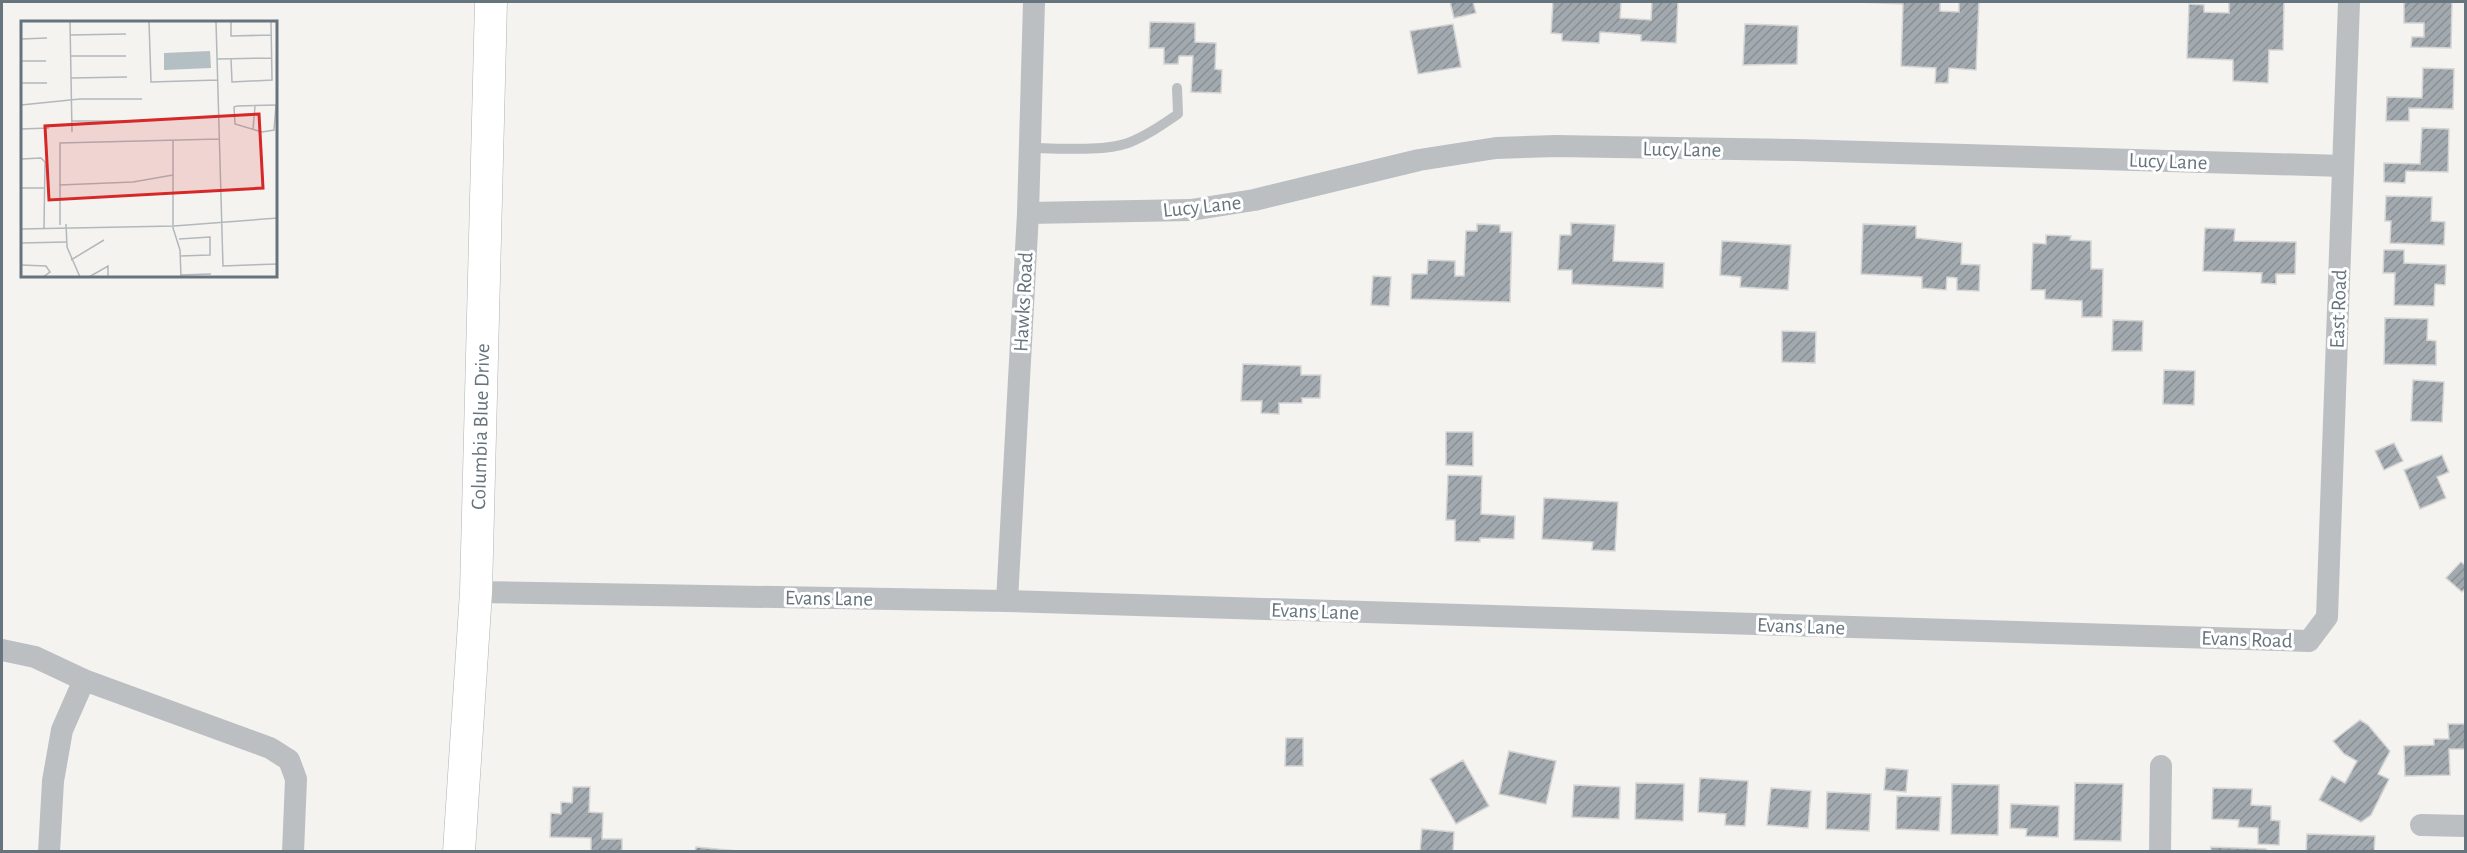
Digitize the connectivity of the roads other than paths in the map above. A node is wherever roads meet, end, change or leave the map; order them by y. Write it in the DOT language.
graph roads {
  1 [pos="491,2"];
  2 [pos="1034,2"];
  3 [pos="2349,2"];
  4 [pos="1177,88"];
  5 [pos="1029,148"];
  6 [pos="2343,166"];
  7 [pos="1028,213"];
  8 [pos="476,592"];
  9 [pos="1007,602"];
  10 [pos="2327,617"];
  11 [pos="2154,636"];
  12 [pos="2,650"];
  13 [pos="84,680"];
  14 [pos="2161,766"];
  15 [pos="2421,825"];
  16 [pos="2466,826"];
  17 [pos="49,852"];
  18 [pos="293,852"];
  19 [pos="459,852"];
  20 [pos="2160,852"];
  1 -- 8 [label="street, Columbia Blue Drive"];
  2 -- 5 [label="street, Hawks Road"];
  3 -- 6 [label="street, East Road"];
  4 -- 5 [label="lane"];
  5 -- 7 [label="street, Hawks Road"];
  6 -- 7 [label="street, Lucy Lane"];
  6 -- 10 [label="street, East Road"];
  7 -- 9 [label="street, Hawks Road"];
  8 -- 9 [label="street, Evans Lane"];
  8 -- 19 [label="street, Columbia Blue Drive"];
  9 -- 11 [label="street, Evans Lane"];
  10 -- 11 [label="street, Evans Road"];
  12 -- 13 [label="street"];
  13 -- 17 [label="street"];
  13 -- 18 [label="street"];
  14 -- 20 [label="street"];
  15 -- 16 [label="street"];
}
